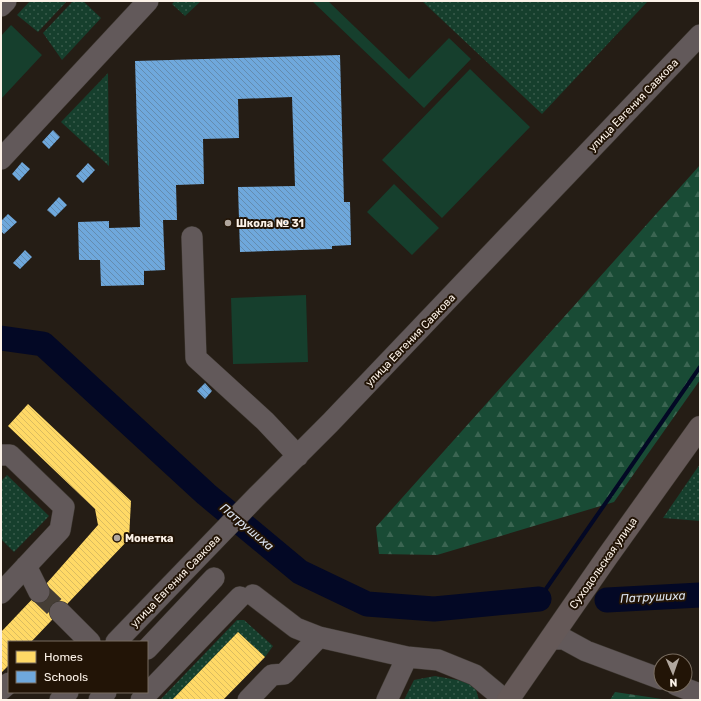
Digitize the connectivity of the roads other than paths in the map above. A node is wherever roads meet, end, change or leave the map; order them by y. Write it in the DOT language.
graph roads {
  1 [pos="6,1"];
  2 [pos="148,1"];
  3 [pos="1,6"];
  4 [pos="700,35"];
  5 [pos="1,159"];
  6 [pos="192,237"];
  7 [pos="700,427"];
  8 [pos="1,455"];
  9 [pos="298,456"];
  10 [pos="26,566"];
  11 [pos="214,578"];
  12 [pos="39,592"];
  13 [pos="1,593"];
  14 [pos="60,612"];
  15 [pos="319,637"];
  16 [pos="550,639"];
  17 [pos="89,641"];
  18 [pos="117,641"];
  19 [pos="148,648"];
  20 [pos="408,657"];
  21 [pos="653,677"];
  22 [pos="8,683"];
  23 [pos="1,690"];
  24 [pos="141,700"];
  25 [pos="248,700"];
  26 [pos="387,700"];
  27 [pos="507,700"];
  1 -- 3 [label="street"];
  2 -- 5 [label="street"];
  4 -- 9 [label="street, улица Евгения Савкова"];
  6 -- 9 [label="street"];
  7 -- 16 [label="main road, Суходольская улица"];
  8 -- 10 [label="street"];
  9 -- 18 [label="street, улица Евгения Савкова"];
  10 -- 12 [label="street"];
  10 -- 13 [label="street"];
  11 -- 19 [label="street"];
  14 -- 17 [label="street"];
  15 -- 20 [label="street"];
  15 -- 24 [label="street"];
  15 -- 25 [label="street"];
  16 -- 21 [label="street"];
  16 -- 27 [label="main road, Суходольская улица"];
  20 -- 26 [label="street"];
  20 -- 27 [label="street"];
  22 -- 23 [label="street"];
}
